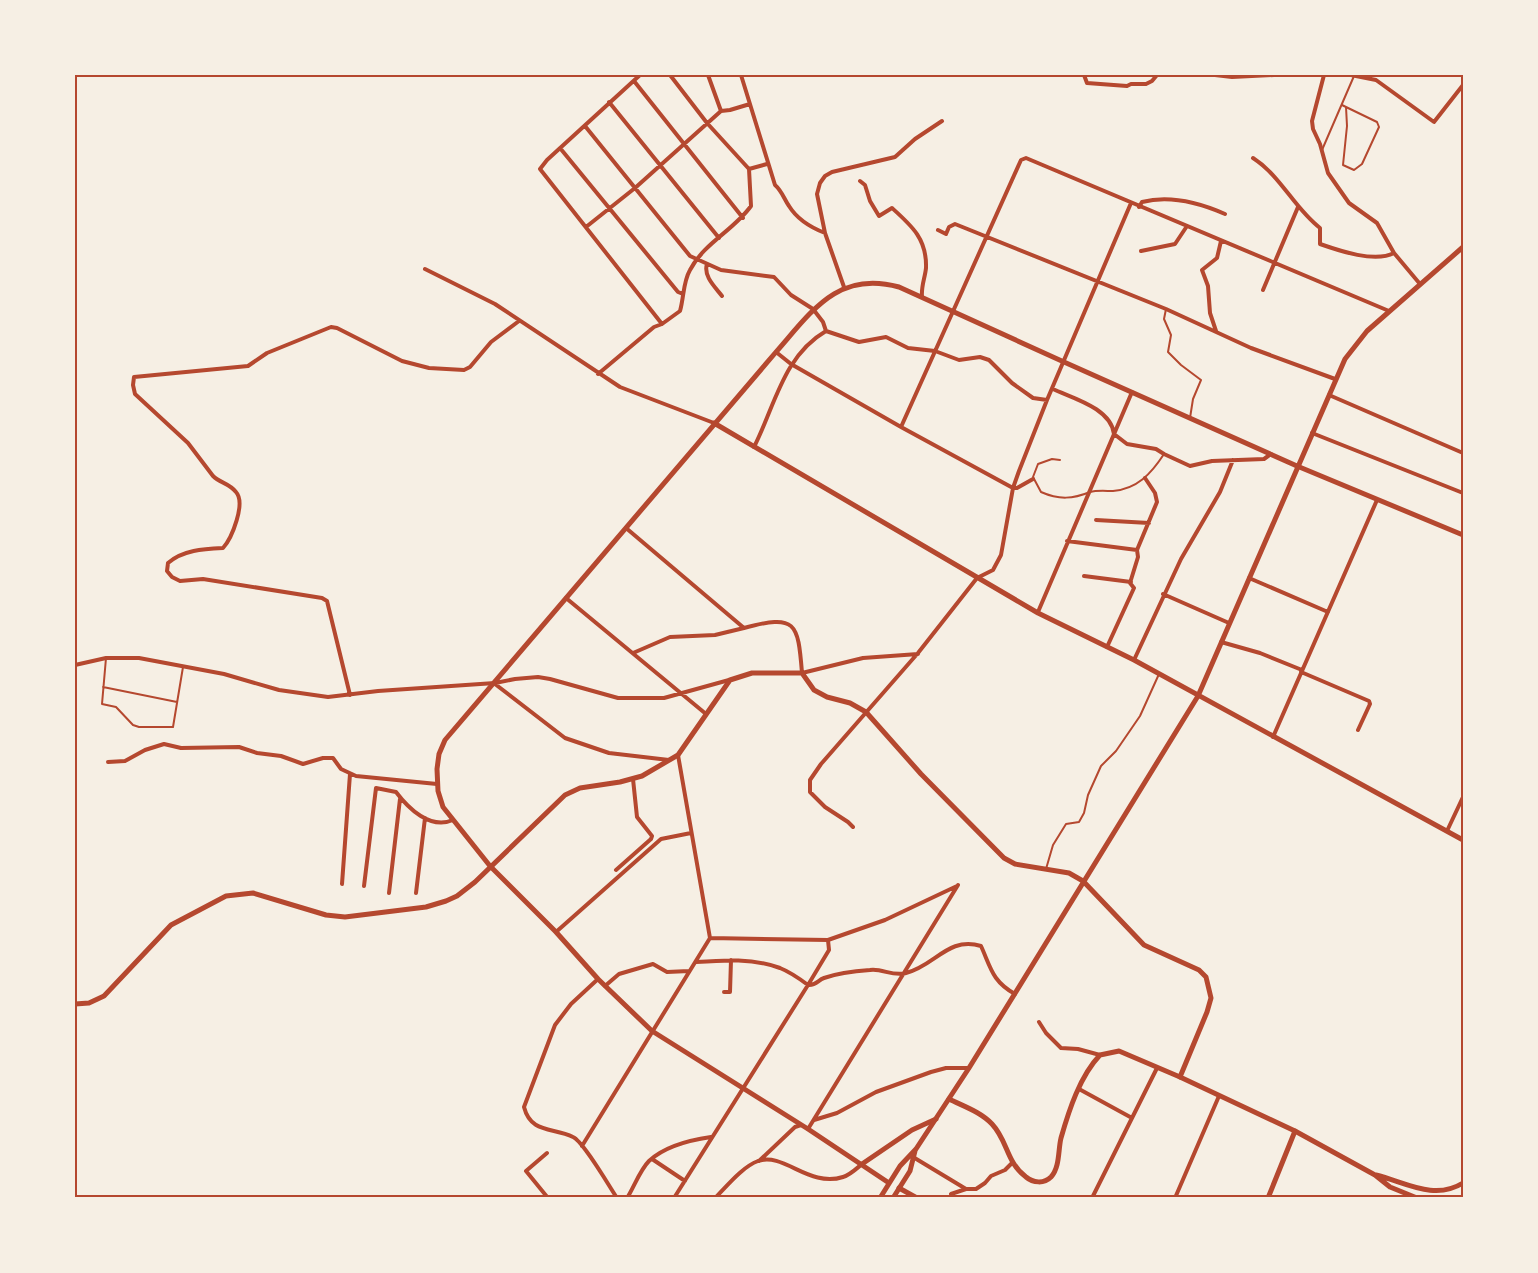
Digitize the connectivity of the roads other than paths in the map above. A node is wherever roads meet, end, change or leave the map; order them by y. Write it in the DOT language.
graph roads {
  1 [pos="640,75"];
  2 [pos="670,75"];
  3 [pos="708,75"];
  4 [pos="741,75"];
  5 [pos="1084,75"];
  6 [pos="1157,75"];
  7 [pos="1215,75"];
  8 [pos="1274,75"];
  9 [pos="1324,75"];
  10 [pos="1353,75"];
  11 [pos="1267,76"];
  12 [pos="634,81"];
  13 [pos="1463,85"];
  14 [pos="609,102"];
  15 [pos="750,104"];
  16 [pos="1344,106"];
  17 [pos="721,111"];
  18 [pos="942,122"];
  19 [pos="707,123"];
  20 [pos="585,126"];
  21 [pos="683,144"];
  22 [pos="560,148"];
  23 [pos="1322,153"];
  24 [pos="1253,158"];
  25 [pos="767,164"];
  26 [pos="660,165"];
  27 [pos="749,169"];
  28 [pos="860,181"];
  29 [pos="634,188"];
  30 [pos="1131,203"];
  31 [pos="1139,207"];
  32 [pos="1298,207"];
  33 [pos="610,209"];
  34 [pos="1225,214"];
  35 [pos="743,218"];
  36 [pos="1187,226"];
  37 [pos="586,227"];
  38 [pos="938,230"];
  39 [pos="825,234"];
  40 [pos="718,238"];
  41 [pos="986,238"];
  42 [pos="1221,241"];
  43 [pos="1463,247"];
  44 [pos="1141,250"];
  45 [pos="1394,253"];
  46 [pos="696,260"];
  47 [pos="1275,263"];
  48 [pos="707,264"];
  49 [pos="425,268"];
  50 [pos="1098,283"];
  51 [pos="1420,284"];
  52 [pos="844,287"];
  53 [pos="1263,290"];
  54 [pos="683,294"];
  55 [pos="722,296"];
  56 [pos="922,297"];
  57 [pos="813,309"];
  58 [pos="1166,309"];
  59 [pos="954,311"];
  60 [pos="1389,311"];
  61 [pos="519,321"];
  62 [pos="662,324"];
  63 [pos="826,331"];
  64 [pos="1216,332"];
  65 [pos="935,351"];
  66 [pos="776,352"];
  67 [pos="1064,362"];
  68 [pos="790,363"];
  69 [pos="598,374"];
  70 [pos="1335,380"];
  71 [pos="1053,389"];
  72 [pos="1131,392"];
  73 [pos="1329,395"];
  74 [pos="1047,400"];
  75 [pos="1190,418"];
  76 [pos="714,423"];
  77 [pos="901,427"];
  78 [pos="1312,433"];
  79 [pos="1114,434"];
  80 [pos="754,447"];
  81 [pos="1463,453"];
  82 [pos="1164,454"];
  83 [pos="1271,454"];
  84 [pos="1060,460"];
  85 [pos="1233,460"];
  86 [pos="1298,466"];
  87 [pos="1145,478"];
  88 [pos="1033,479"];
  89 [pos="1013,488"];
  90 [pos="1089,493"];
  91 [pos="1463,494"];
  92 [pos="1377,500"];
  93 [pos="1096,520"];
  94 [pos="1149,523"];
  95 [pos="626,528"];
  96 [pos="1463,535"];
  97 [pos="1067,541"];
  98 [pos="1137,550"];
  99 [pos="1084,576"];
  100 [pos="977,578"];
  101 [pos="1249,578"];
  102 [pos="1131,582"];
  103 [pos="1163,594"];
  104 [pos="566,598"];
  105 [pos="1328,612"];
  106 [pos="1038,613"];
  107 [pos="1229,623"];
  108 [pos="744,628"];
  109 [pos="1221,642"];
  110 [pos="1107,647"];
  111 [pos="633,653"];
  112 [pos="918,654"];
  113 [pos="106,658"];
  114 [pos="1134,660"];
  115 [pos="75,665"];
  116 [pos="183,667"];
  117 [pos="1302,671"];
  118 [pos="802,673"];
  119 [pos="1159,674"];
  120 [pos="730,680"];
  121 [pos="495,683"];
  122 [pos="103,687"];
  123 [pos="681,693"];
  124 [pos="350,695"];
  125 [pos="1198,696"];
  126 [pos="178,702"];
  127 [pos="866,712"];
  128 [pos="706,714"];
  129 [pos="1358,730"];
  130 [pos="1273,736"];
  131 [pos="678,755"];
  132 [pos="669,760"];
  133 [pos="108,762"];
  134 [pos="350,774"];
  135 [pos="633,779"];
  136 [pos="437,784"];
  137 [pos="1463,796"];
  138 [pos="400,798"];
  139 [pos="425,818"];
  140 [pos="453,820"];
  141 [pos="853,827"];
  142 [pos="1447,831"];
  143 [pos="691,833"];
  144 [pos="1463,840"];
  145 [pos="490,866"];
  146 [pos="1046,869"];
  147 [pos="616,870"];
  148 [pos="1083,881"];
  149 [pos="342,884"];
  150 [pos="364,886"];
  151 [pos="388,893"];
  152 [pos="416,893"];
  153 [pos="556,932"];
  154 [pos="710,938"];
  155 [pos="828,940"];
  156 [pos="731,960"];
  157 [pos="695,962"];
  158 [pos="690,971"];
  159 [pos="903,974"];
  160 [pos="598,979"];
  161 [pos="605,986"];
  162 [pos="808,986"];
  163 [pos="724,992"];
  164 [pos="1015,994"];
  165 [pos="75,1004"];
  166 [pos="1039,1022"];
  167 [pos="652,1031"];
  168 [pos="1100,1055"];
  169 [pos="969,1068"];
  170 [pos="1157,1068"];
  171 [pos="1180,1077"];
  172 [pos="742,1088"];
  173 [pos="1079,1089"];
  174 [pos="1219,1096"];
  175 [pos="949,1099"];
  176 [pos="1132,1118"];
  177 [pos="936,1119"];
  178 [pos="813,1120"];
  179 [pos="801,1125"];
  180 [pos="808,1129"];
  181 [pos="1295,1131"];
  182 [pos="712,1137"];
  183 [pos="582,1146"];
  184 [pos="916,1149"];
  185 [pos="547,1153"];
  186 [pos="913,1157"];
  187 [pos="652,1160"];
  188 [pos="758,1161"];
  189 [pos="1012,1163"];
  190 [pos="862,1164"];
  191 [pos="1375,1175"];
  192 [pos="685,1181"];
  193 [pos="890,1183"];
  194 [pos="1463,1183"];
  195 [pos="899,1188"];
  196 [pos="966,1189"];
  197 [pos="548,1198"];
  198 [pos="616,1198"];
  199 [pos="627,1198"];
  200 [pos="674,1198"];
  201 [pos="715,1198"];
  202 [pos="880,1198"];
  203 [pos="893,1198"];
  204 [pos="917,1198"];
  205 [pos="953,1198"];
  206 [pos="1092,1198"];
  207 [pos="1175,1198"];
  208 [pos="1268,1198"];
  209 [pos="1417,1198"];
  1 -- 12 [label="street"];
  2 -- 19 [label="street"];
  3 -- 17 [label="street"];
  4 -- 15 [label="street"];
  5 -- 6 [label="street"];
  7 -- 11 [label="street"];
  8 -- 11 [label="street"];
  9 -- 23 [label="street"];
  10 -- 13 [label="street"];
  10 -- 16 [label="lane"];
  12 -- 14 [label="street"];
  12 -- 21 [label="street"];
  14 -- 20 [label="street"];
  14 -- 26 [label="street"];
  15 -- 17 [label="street"];
  15 -- 25 [label="street"];
  16 -- 16 [label="lane"];
  16 -- 23 [label="lane"];
  17 -- 19 [label="street"];
  18 -- 39 [label="street"];
  19 -- 21 [label="street"];
  19 -- 27 [label="street"];
  20 -- 22 [label="street"];
  20 -- 29 [label="street"];
  21 -- 26 [label="street"];
  21 -- 35 [label="street"];
  22 -- 33 [label="street"];
  22 -- 37 [label="street"];
  23 -- 45 [label="street"];
  24 -- 32 [label="street"];
  25 -- 27 [label="street"];
  25 -- 39 [label="street"];
  26 -- 29 [label="street"];
  26 -- 40 [label="street"];
  27 -- 35 [label="street"];
  28 -- 56 [label="street"];
  29 -- 33 [label="street"];
  29 -- 46 [label="street"];
  30 -- 31 [label="street"];
  30 -- 41 [label="street"];
  30 -- 50 [label="street"];
  31 -- 34 [label="street"];
  31 -- 36 [label="street"];
  32 -- 45 [label="street"];
  32 -- 47 [label="street"];
  33 -- 37 [label="street"];
  33 -- 54 [label="street"];
  35 -- 40 [label="street"];
  36 -- 42 [label="street"];
  36 -- 44 [label="street"];
  37 -- 62 [label="street"];
  38 -- 41 [label="street"];
  39 -- 52 [label="street"];
  40 -- 46 [label="street"];
  41 -- 50 [label="street"];
  41 -- 59 [label="street"];
  42 -- 47 [label="street"];
  42 -- 64 [label="street"];
  43 -- 51 [label="main road"];
  45 -- 51 [label="street"];
  46 -- 48 [label="street"];
  46 -- 54 [label="street"];
  47 -- 53 [label="street"];
  47 -- 60 [label="street"];
  48 -- 55 [label="street"];
  48 -- 57 [label="street"];
  49 -- 61 [label="street"];
  50 -- 58 [label="street"];
  50 -- 67 [label="street"];
  51 -- 60 [label="main road"];
  52 -- 56 [label="main road"];
  52 -- 57 [label="main road"];
  54 -- 62 [label="street"];
  56 -- 59 [label="main road"];
  57 -- 63 [label="street"];
  57 -- 66 [label="main road"];
  58 -- 64 [label="street"];
  58 -- 75 [label="lane"];
  59 -- 65 [label="street"];
  59 -- 67 [label="main road"];
  60 -- 70 [label="main road"];
  61 -- 69 [label="street"];
  61 -- 124 [label="street"];
  62 -- 69 [label="street"];
  63 -- 65 [label="street"];
  63 -- 68 [label="street"];
  64 -- 70 [label="street"];
  65 -- 74 [label="street"];
  65 -- 77 [label="street"];
  66 -- 68 [label="street"];
  66 -- 76 [label="main road"];
  67 -- 71 [label="street"];
  67 -- 72 [label="main road"];
  68 -- 77 [label="street"];
  68 -- 80 [label="street"];
  69 -- 76 [label="street"];
  70 -- 73 [label="main road"];
  71 -- 74 [label="street"];
  71 -- 79 [label="street"];
  72 -- 75 [label="main road"];
  72 -- 79 [label="street"];
  73 -- 78 [label="main road"];
  73 -- 81 [label="street"];
  74 -- 89 [label="street"];
  75 -- 83 [label="main road"];
  76 -- 80 [label="main road"];
  76 -- 95 [label="main road"];
  77 -- 89 [label="street"];
  78 -- 86 [label="main road"];
  78 -- 91 [label="street"];
  79 -- 82 [label="street"];
  79 -- 90 [label="street"];
  80 -- 100 [label="main road"];
  82 -- 85 [label="street"];
  82 -- 87 [label="lane"];
  83 -- 85 [label="street"];
  83 -- 86 [label="main road"];
  84 -- 88 [label="lane"];
  85 -- 103 [label="street"];
  86 -- 92 [label="main road"];
  86 -- 101 [label="main road"];
  87 -- 90 [label="lane"];
  87 -- 94 [label="street"];
  88 -- 89 [label="street"];
  88 -- 90 [label="lane"];
  89 -- 100 [label="street"];
  90 -- 97 [label="street"];
  92 -- 96 [label="main road"];
  92 -- 105 [label="street"];
  93 -- 94 [label="street"];
  94 -- 98 [label="street"];
  95 -- 104 [label="main road"];
  95 -- 108 [label="street"];
  97 -- 98 [label="street"];
  97 -- 106 [label="street"];
  98 -- 102 [label="street"];
  99 -- 102 [label="street"];
  100 -- 106 [label="main road"];
  100 -- 112 [label="street"];
  101 -- 105 [label="street"];
  101 -- 107 [label="main road"];
  102 -- 110 [label="street"];
  103 -- 107 [label="street"];
  103 -- 114 [label="street"];
  104 -- 111 [label="street"];
  104 -- 121 [label="main road"];
  105 -- 117 [label="street"];
  106 -- 110 [label="main road"];
  107 -- 109 [label="main road"];
  108 -- 111 [label="street"];
  108 -- 118 [label="street"];
  109 -- 117 [label="street"];
  109 -- 125 [label="main road"];
  110 -- 114 [label="main road"];
  111 -- 123 [label="street"];
  112 -- 118 [label="street"];
  112 -- 127 [label="street"];
  113 -- 115 [label="street"];
  113 -- 116 [label="street"];
  113 -- 122 [label="lane"];
  114 -- 119 [label="main road"];
  116 -- 124 [label="street"];
  116 -- 126 [label="lane"];
  117 -- 129 [label="street"];
  117 -- 130 [label="street"];
  118 -- 120 [label="main road"];
  118 -- 127 [label="main road"];
  119 -- 125 [label="main road"];
  119 -- 146 [label="lane"];
  120 -- 123 [label="street"];
  120 -- 128 [label="main road"];
  121 -- 123 [label="street"];
  121 -- 124 [label="street"];
  121 -- 132 [label="street"];
  121 -- 136 [label="main road"];
  122 -- 126 [label="lane"];
  122 -- 126 [label="lane"];
  123 -- 128 [label="street"];
  125 -- 130 [label="main road"];
  125 -- 148 [label="main road"];
  127 -- 141 [label="street"];
  127 -- 146 [label="main road"];
  128 -- 131 [label="main road"];
  130 -- 142 [label="main road"];
  131 -- 132 [label="main road"];
  131 -- 143 [label="street"];
  132 -- 135 [label="main road"];
  133 -- 134 [label="street"];
  134 -- 136 [label="street"];
  134 -- 149 [label="street"];
  135 -- 145 [label="main road"];
  135 -- 147 [label="street"];
  136 -- 140 [label="main road"];
  137 -- 142 [label="street"];
  138 -- 139 [label="street"];
  138 -- 150 [label="street"];
  138 -- 151 [label="street"];
  139 -- 140 [label="street"];
  139 -- 152 [label="street"];
  140 -- 145 [label="main road"];
  142 -- 144 [label="main road"];
  143 -- 153 [label="street"];
  143 -- 154 [label="street"];
  145 -- 153 [label="main road"];
  145 -- 165 [label="main road"];
  146 -- 148 [label="main road"];
  148 -- 164 [label="main road"];
  148 -- 171 [label="main road"];
  153 -- 160 [label="main road"];
  154 -- 155 [label="street"];
  154 -- 157 [label="street"];
  155 -- 159 [label="street"];
  155 -- 162 [label="street"];
  156 -- 157 [label="street"];
  156 -- 162 [label="street"];
  156 -- 163 [label="street"];
  157 -- 158 [label="street"];
  158 -- 161 [label="street"];
  158 -- 167 [label="street"];
  159 -- 162 [label="street"];
  159 -- 164 [label="street"];
  159 -- 178 [label="street"];
  160 -- 161 [label="main road"];
  160 -- 183 [label="street"];
  161 -- 167 [label="main road"];
  162 -- 172 [label="street"];
  164 -- 169 [label="main road"];
  166 -- 168 [label="street"];
  167 -- 172 [label="main road"];
  167 -- 183 [label="street"];
  168 -- 170 [label="main road"];
  168 -- 173 [label="main road"];
  169 -- 175 [label="main road"];
  169 -- 178 [label="street"];
  170 -- 171 [label="main road"];
  170 -- 176 [label="street"];
  171 -- 174 [label="main road"];
  172 -- 179 [label="main road"];
  172 -- 182 [label="street"];
  173 -- 176 [label="street"];
  173 -- 189 [label="main road"];
  174 -- 181 [label="main road"];
  174 -- 207 [label="street"];
  175 -- 177 [label="main road"];
  175 -- 189 [label="main road"];
  176 -- 206 [label="street"];
  177 -- 184 [label="main road"];
  177 -- 190 [label="main road"];
  178 -- 180 [label="street"];
  179 -- 180 [label="main road"];
  179 -- 188 [label="street"];
  180 -- 190 [label="main road"];
  181 -- 191 [label="main road"];
  181 -- 208 [label="main road"];
  182 -- 187 [label="street"];
  182 -- 192 [label="street"];
  183 -- 198 [label="street"];
  184 -- 186 [label="main road"];
  184 -- 193 [label="main road"];
  185 -- 197 [label="street"];
  186 -- 195 [label="main road"];
  186 -- 196 [label="street"];
  187 -- 192 [label="street"];
  187 -- 199 [label="street"];
  188 -- 190 [label="street"];
  188 -- 201 [label="street"];
  189 -- 196 [label="street"];
  190 -- 193 [label="main road"];
  191 -- 194 [label="main road"];
  191 -- 209 [label="main road"];
  192 -- 200 [label="street"];
  193 -- 202 [label="main road"];
  195 -- 203 [label="main road"];
  195 -- 204 [label="main road"];
  196 -- 205 [label="street"];
}
